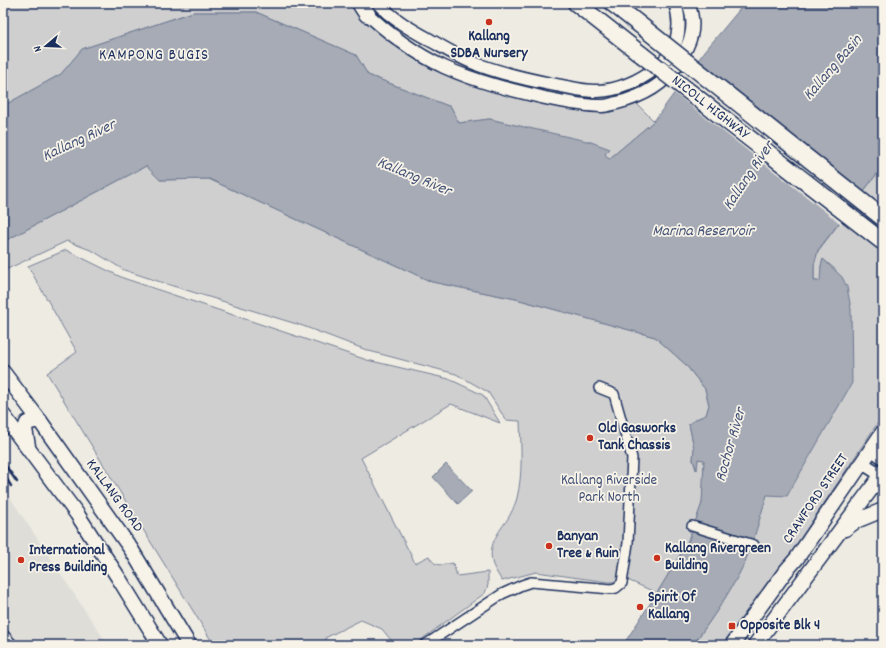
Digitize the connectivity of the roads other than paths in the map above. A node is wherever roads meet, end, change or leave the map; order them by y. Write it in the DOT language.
graph roads {
  1 [pos="356,3"];
  2 [pos="576,3"];
  3 [pos="612,3"];
  4 [pos="675,3"];
  5 [pos="688,3"];
  6 [pos="369,7"];
  7 [pos="883,218"];
  8 [pos="883,242"];
  9 [pos="3,372"];
  10 [pos="599,388"];
  11 [pos="3,416"];
  12 [pos="40,421"];
  13 [pos="883,432"];
  14 [pos="28,448"];
  15 [pos="871,449"];
  16 [pos="883,458"];
  17 [pos="862,463"];
  18 [pos="882,475"];
  19 [pos="883,510"];
  20 [pos="692,526"];
  21 [pos="839,532"];
  22 [pos="754,545"];
  23 [pos="3,634"];
  24 [pos="13,645"];
  25 [pos="160,645"];
  26 [pos="189,645"];
  27 [pos="424,645"];
  28 [pos="732,645"];
  29 [pos="755,645"];
  1 -- 6 [label="street"];
  2 -- 8 [label="highway, NICOLL HIGHWAY, bridge"];
  3 -- 7 [label="highway, NICOLL HIGHWAY, bridge"];
  4 -- 6 [label="street"];
  5 -- 6 [label="street"];
  9 -- 12 [label="main road, KALLANG ROAD"];
  10 -- 27 [label="street"];
  11 -- 14 [label="main road"];
  12 -- 14 [label="main road"];
  12 -- 26 [label="main road, KALLANG ROAD"];
  13 -- 15 [label="main road, CRAWFORD STREET"];
  14 -- 25 [label="main road"];
  15 -- 16 [label="street"];
  15 -- 17 [label="main road, CRAWFORD STREET"];
  17 -- 18 [label="street"];
  17 -- 28 [label="main road, CRAWFORD STREET"];
  18 -- 21 [label="main road"];
  19 -- 21 [label="main road"];
  20 -- 22 [label="street"];
  21 -- 29 [label="main road"];
  23 -- 24 [label="street"];
}
